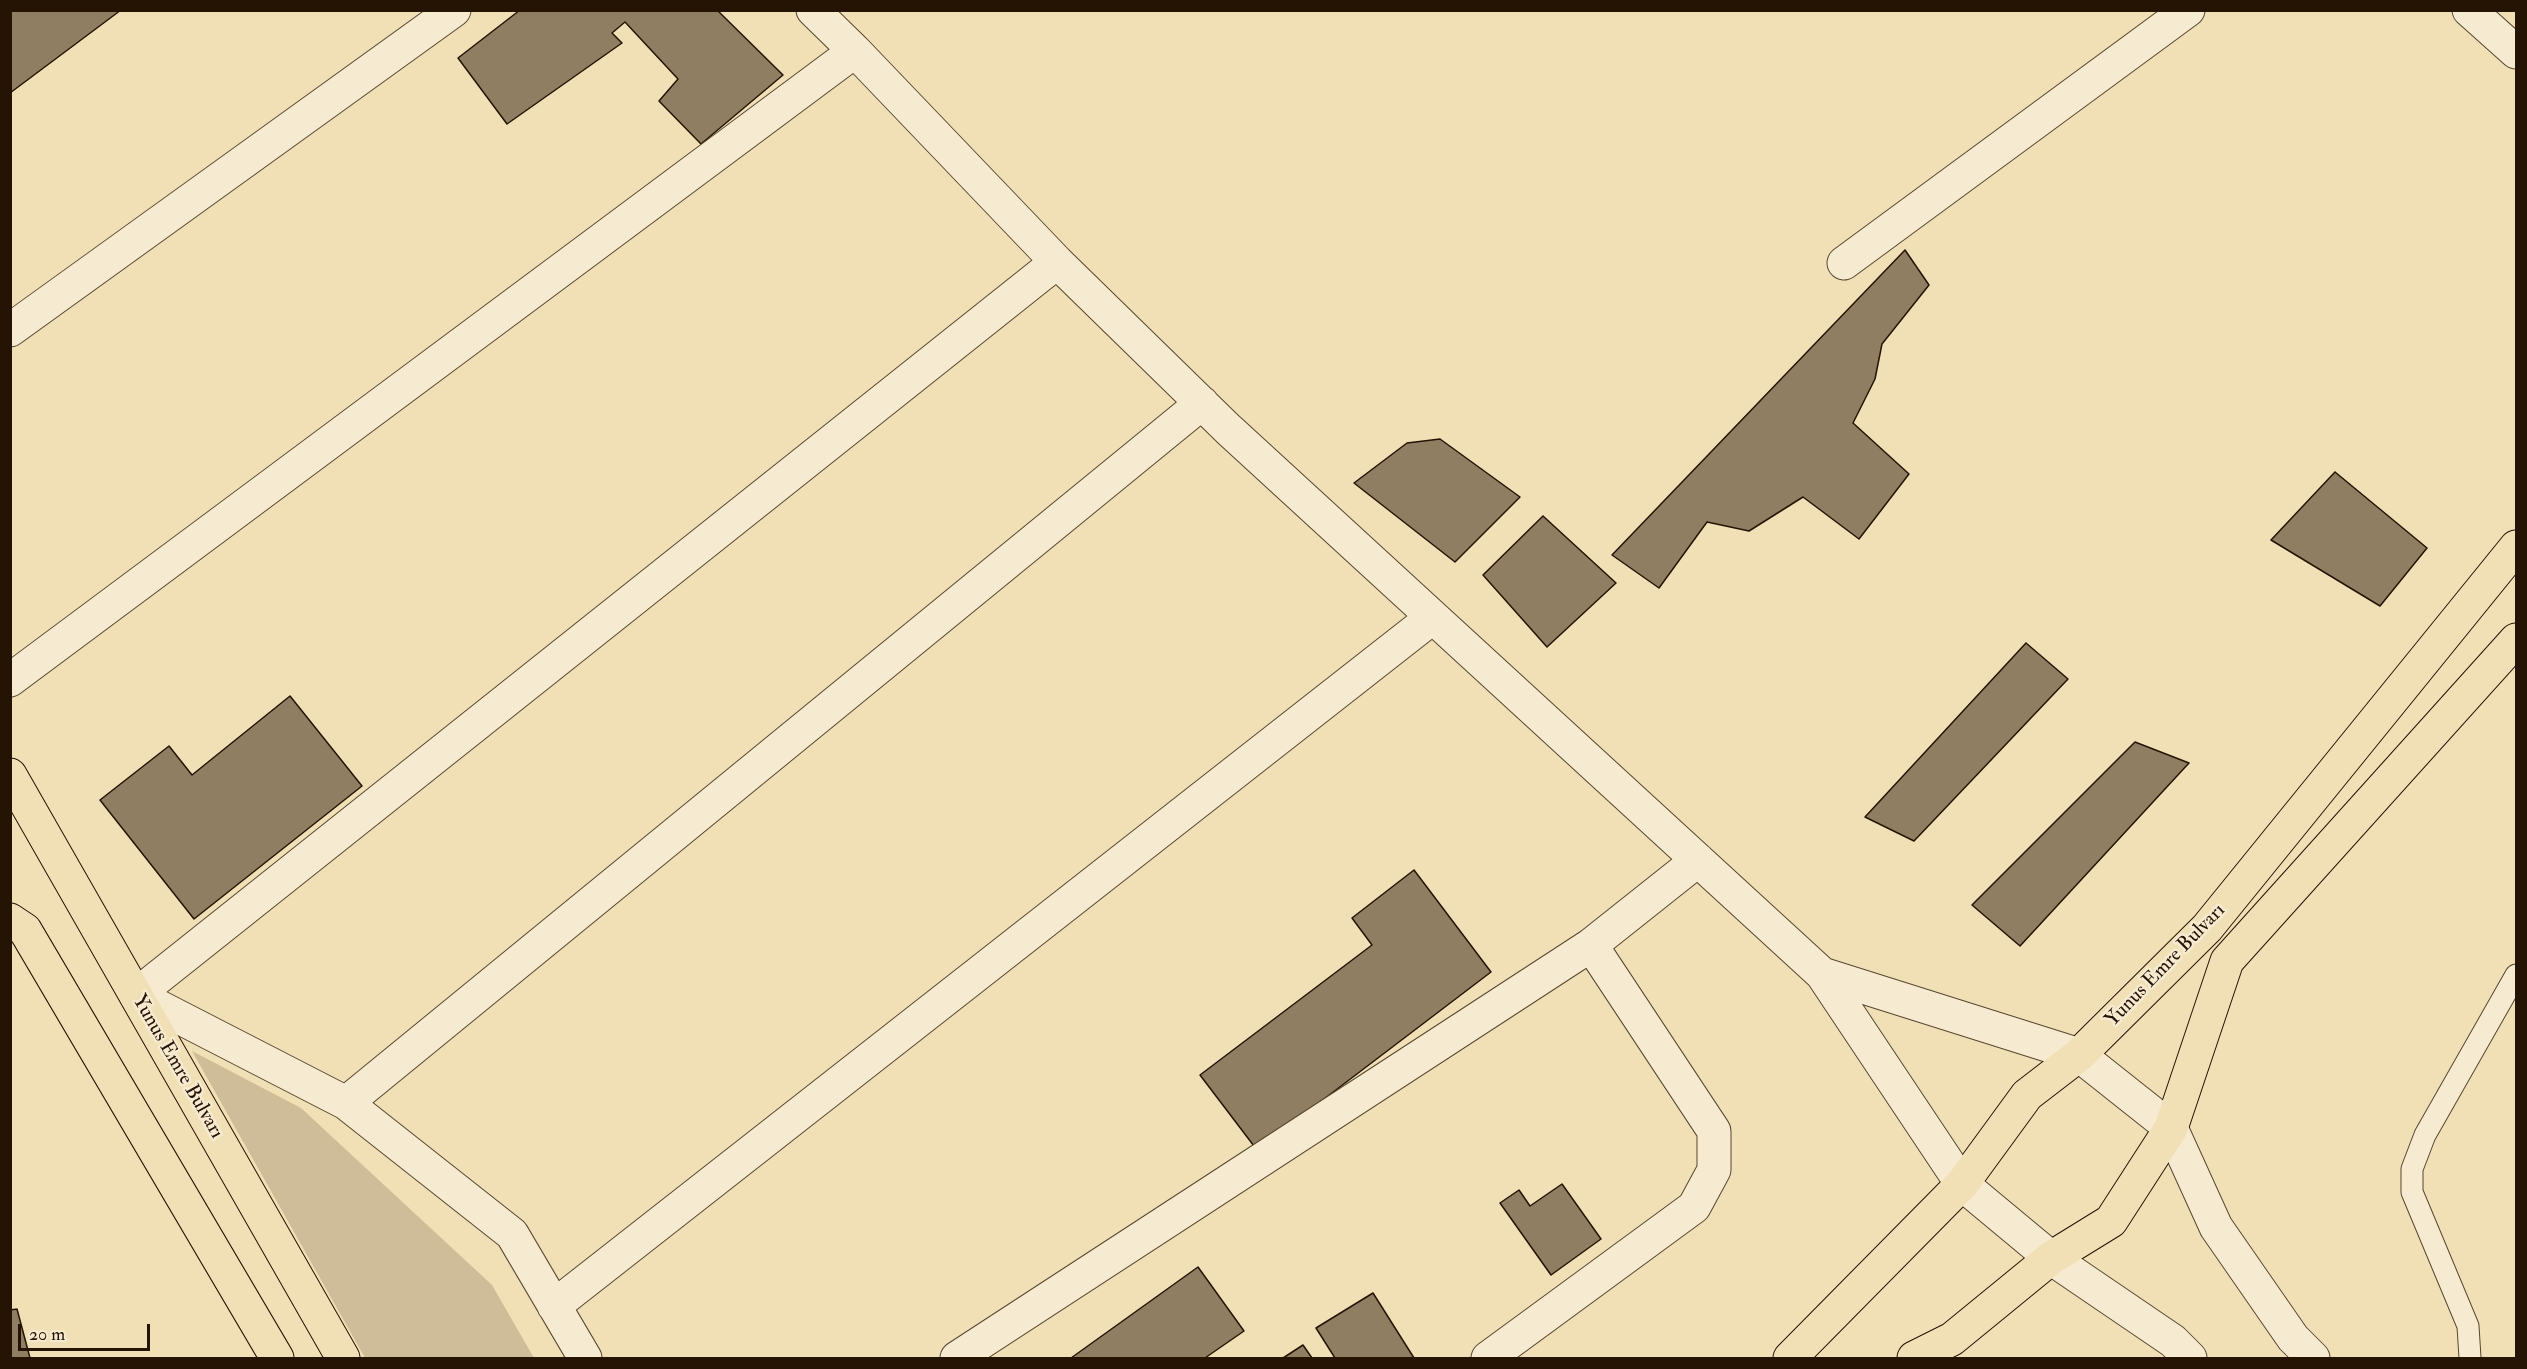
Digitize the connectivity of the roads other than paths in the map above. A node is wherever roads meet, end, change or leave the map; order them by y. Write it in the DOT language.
graph roads {
  1 [pos="454,10"];
  2 [pos="813,10"];
  3 [pos="2188,10"];
  4 [pos="2469,10"];
  5 [pos="855,51"];
  6 [pos="2517,52"];
  7 [pos="1057,262"];
  8 [pos="1844,263"];
  9 [pos="10,330"];
  10 [pos="1202,403"];
  11 [pos="2517,547"];
  12 [pos="1433,617"];
  13 [pos="2517,640"];
  14 [pos="10,680"];
  15 [pos="10,776"];
  16 [pos="1698,860"];
  17 [pos="10,920"];
  18 [pos="1591,945"];
  19 [pos="1822,974"];
  20 [pos="2517,975"];
  21 [pos="136,995"];
  22 [pos="2079,1055"];
  23 [pos="346,1103"];
  24 [pos="2171,1128"];
  25 [pos="1962,1184"];
  26 [pos="2051,1258"];
  27 [pos="554,1305"];
  28 [pos="277,1359"];
  29 [pos="343,1359"];
  30 [pos="585,1359"];
  31 [pos="957,1359"];
  32 [pos="1488,1359"];
  33 [pos="1790,1359"];
  34 [pos="1914,1359"];
  35 [pos="2190,1359"];
  36 [pos="2313,1359"];
  37 [pos="2470,1359"];
  1 -- 9 [label="street"];
  2 -- 5 [label="street"];
  3 -- 8 [label="street"];
  4 -- 6 [label="street"];
  5 -- 7 [label="street"];
  5 -- 14 [label="street"];
  7 -- 10 [label="street"];
  7 -- 21 [label="street"];
  10 -- 12 [label="street"];
  10 -- 23 [label="street"];
  11 -- 22 [label="main road, Yunus Emre Bulvarı"];
  12 -- 16 [label="street"];
  12 -- 27 [label="street"];
  13 -- 24 [label="main road, Yunus Emre Bulvarı"];
  15 -- 21 [label="main road, Yunus Emre Bulvarı"];
  16 -- 18 [label="street"];
  16 -- 19 [label="street"];
  17 -- 28 [label="main road"];
  18 -- 31 [label="street"];
  18 -- 32 [label="street"];
  19 -- 22 [label="street"];
  19 -- 25 [label="street"];
  20 -- 37 [label="lane"];
  21 -- 23 [label="street"];
  21 -- 29 [label="main road, Yunus Emre Bulvarı"];
  22 -- 24 [label="street"];
  22 -- 25 [label="main road, Yunus Emre Bulvarı"];
  23 -- 27 [label="street"];
  24 -- 26 [label="main road, Yunus Emre Bulvarı"];
  24 -- 36 [label="street"];
  25 -- 26 [label="street"];
  25 -- 33 [label="main road, Yunus Emre Bulvarı"];
  26 -- 34 [label="main road, Yunus Emre Bulvarı"];
  26 -- 35 [label="street"];
  27 -- 30 [label="street"];
}
